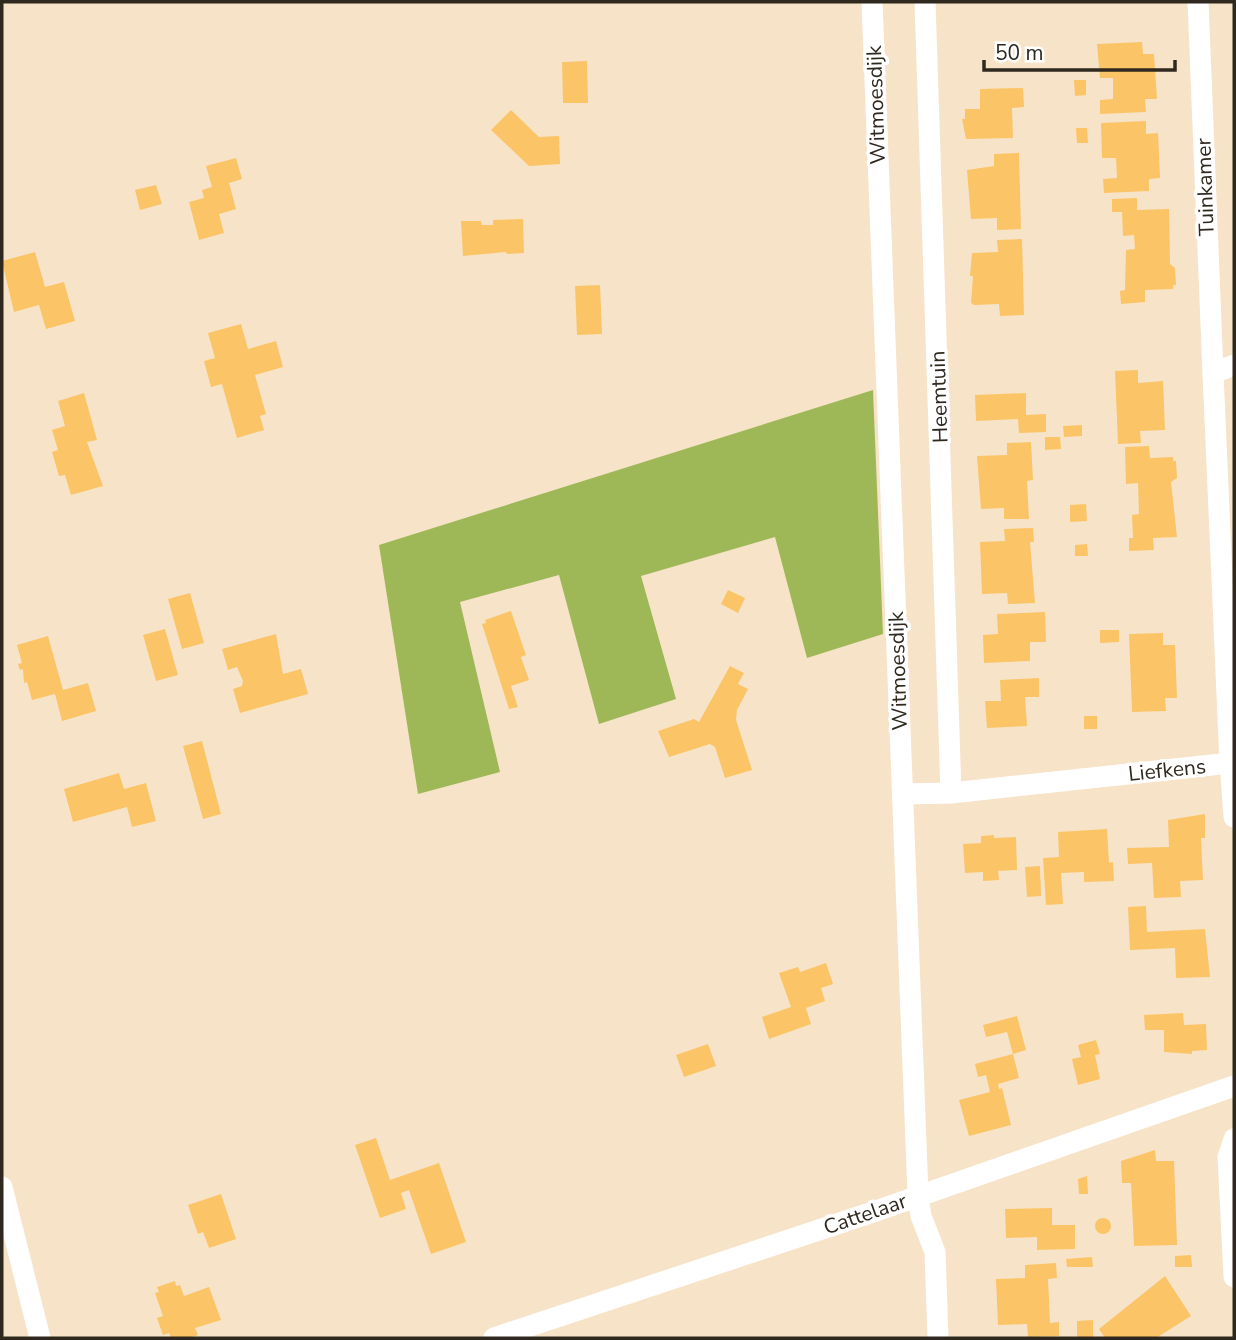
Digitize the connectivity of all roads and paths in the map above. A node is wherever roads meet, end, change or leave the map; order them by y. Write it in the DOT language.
graph roads {
  1 [pos="872,2"];
  2 [pos="925,2"];
  3 [pos="1198,2"];
  4 [pos="1234,365"];
  5 [pos="1213,373"];
  6 [pos="1230,678"];
  7 [pos="1230,763"];
  8 [pos="951,793"];
  9 [pos="902,794"];
  10 [pos="1234,817"];
  11 [pos="1234,1086"];
  12 [pos="1234,1139"];
  13 [pos="2,1187"];
  14 [pos="918,1195"];
  15 [pos="1234,1277"];
  16 [pos="40,1338"];
  17 [pos="494,1338"];
  18 [pos="938,1338"];
  1 -- 9 [label="street, Witmoesdijk"];
  2 -- 8 [label="street, Heemtuin"];
  3 -- 5 [label="street, Tuinkamer"];
  4 -- 5 [label="street"];
  5 -- 6 [label="street, Liefkens"];
  6 -- 7 [label="street, Liefkens"];
  7 -- 8 [label="street, Liefkens"];
  7 -- 10 [label="street"];
  8 -- 9 [label="street, Liefkens"];
  9 -- 14 [label="street, Witmoesdijk"];
  11 -- 14 [label="street, Cattelaar"];
  12 -- 15 [label="street"];
  13 -- 16 [label="street"];
  14 -- 17 [label="street, Cattelaar"];
  14 -- 18 [label="street, Witmoesdijk"];
}
